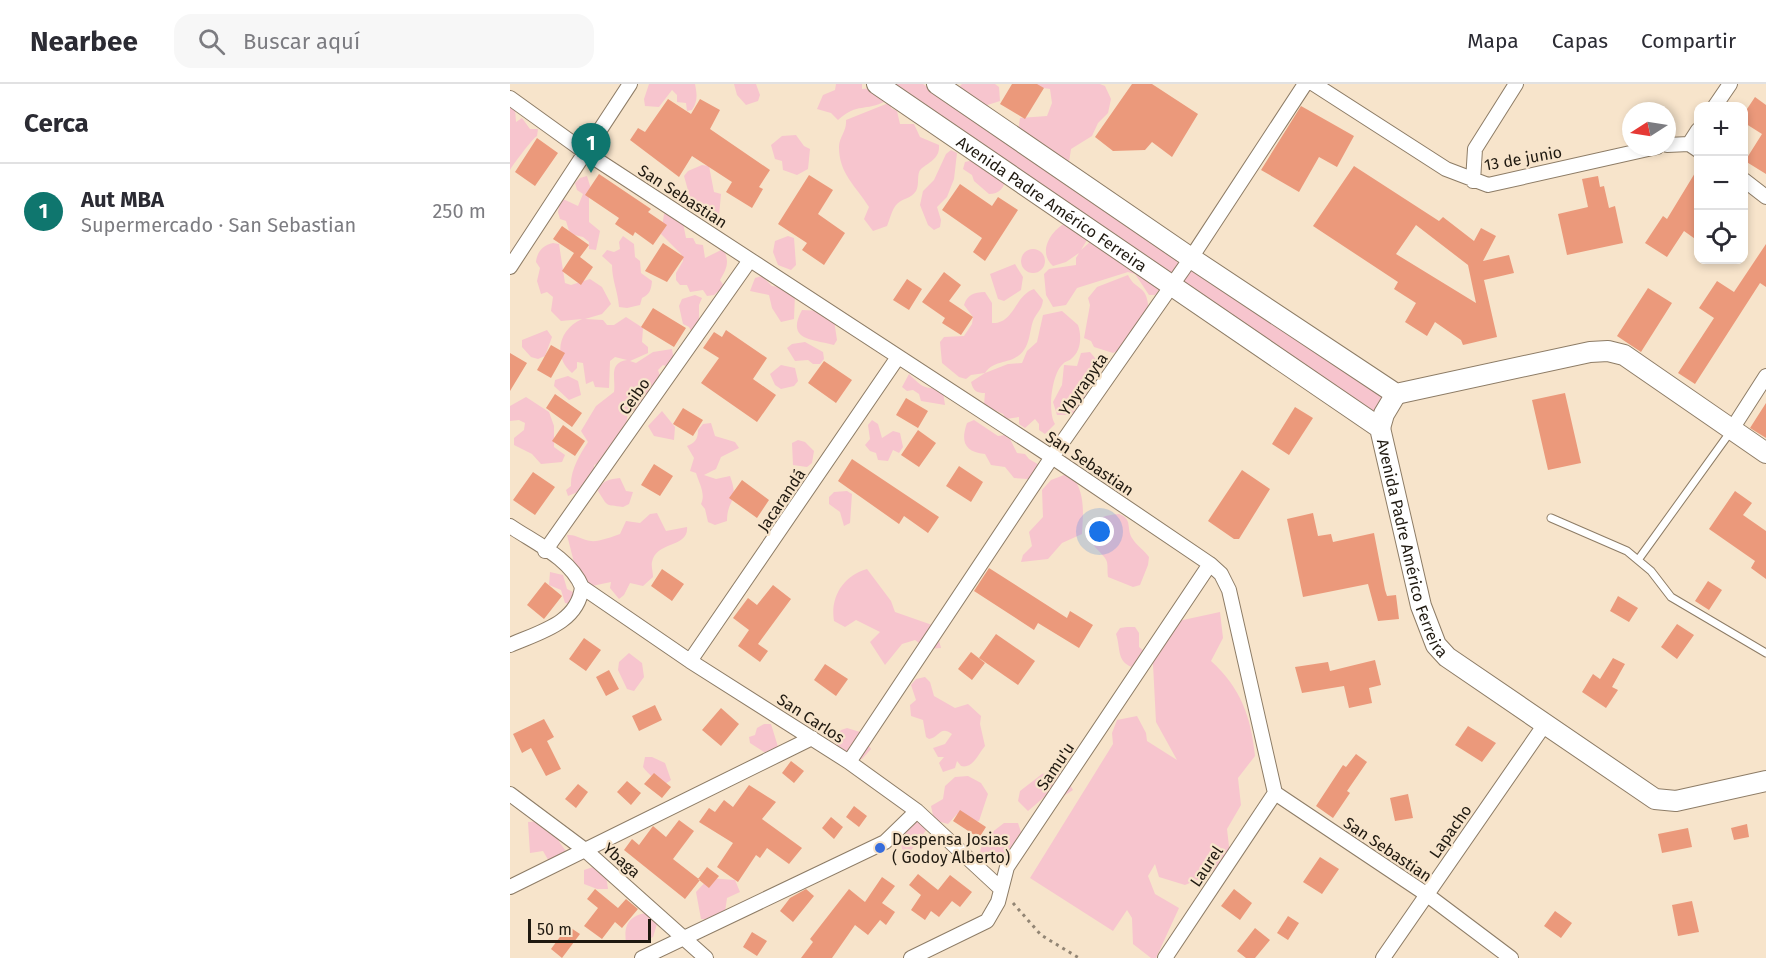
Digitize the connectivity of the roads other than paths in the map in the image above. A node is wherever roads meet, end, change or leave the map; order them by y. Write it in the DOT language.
graph roads {
  1 [pos="630,84"];
  2 [pos="877,84"];
  3 [pos="937,84"];
  4 [pos="1305,84"];
  5 [pos="1314,84"];
  6 [pos="1516,84"];
  7 [pos="1730,84"];
  8 [pos="510,98"];
  9 [pos="1718,102"];
  10 [pos="1676,146"];
  11 [pos="1694,147"];
  12 [pos="585,152"];
  13 [pos="1622,155"];
  14 [pos="1473,181"];
  15 [pos="1748,184"];
  16 [pos="1766,197"];
  17 [pos="1191,258"];
  18 [pos="750,260"];
  19 [pos="510,267"];
  20 [pos="1172,284"];
  21 [pos="898,357"];
  22 [pos="1766,376"];
  23 [pos="1396,394"];
  24 [pos="1380,428"];
  25 [pos="1732,429"];
  26 [pos="1766,453"];
  27 [pos="1052,457"];
  28 [pos="1551,518"];
  29 [pos="510,526"];
  30 [pos="545,551"];
  31 [pos="1638,560"];
  32 [pos="1210,564"];
  33 [pos="582,587"];
  34 [pos="510,645"];
  35 [pos="1766,653"];
  36 [pos="690,661"];
  37 [pos="1545,724"];
  38 [pos="812,738"];
  39 [pos="849,762"];
  40 [pos="1766,781"];
  41 [pos="1275,793"];
  42 [pos="510,794"];
  43 [pos="917,811"];
  44 [pos="585,850"];
  45 [pos="510,887"];
  46 [pos="1000,888"];
  47 [pos="1426,894"];
  48 [pos="685,938"];
  49 [pos="642,958"];
  50 [pos="706,958"];
  51 [pos="911,958"];
  52 [pos="1165,958"];
  53 [pos="1383,958"];
  54 [pos="1511,958"];
  1 -- 12 [label="street"];
  2 -- 20 [label="street, Avenida Padre Américo Ferreira"];
  3 -- 17 [label="street, Avenida Padre Américo Ferreira"];
  4 -- 17 [label="street, Ybyrapyta"];
  5 -- 14 [label="street, 13 de junio"];
  6 -- 14 [label="street"];
  7 -- 9 [label="street"];
  8 -- 12 [label="street, San Sebastian"];
  10 -- 11 [label="street"];
  12 -- 18 [label="street, San Sebastian"];
  12 -- 19 [label="street"];
  13 -- 14 [label="street, 13 de junio"];
  15 -- 16 [label="street"];
  17 -- 20 [label="street, Ybyrapyta"];
  17 -- 23 [label="street, Avenida Padre Américo Ferreira"];
  18 -- 21 [label="street, San Sebastian"];
  18 -- 30 [label="street, Ceibo"];
  20 -- 24 [label="street, Avenida Padre Américo Ferreira"];
  20 -- 27 [label="street, Ybyrapyta"];
  21 -- 27 [label="street, San Sebastian"];
  21 -- 36 [label="street, Jacarandá"];
  22 -- 25 [label="street"];
  23 -- 24 [label="street"];
  23 -- 25 [label="street"];
  24 -- 37 [label="street, Avenida Padre Américo Ferreira"];
  25 -- 26 [label="street"];
  25 -- 31 [label="lane"];
  27 -- 32 [label="street, San Sebastian"];
  27 -- 39 [label="street, Ybyrapyta"];
  28 -- 31 [label="lane"];
  29 -- 30 [label="street, San Carlos"];
  30 -- 33 [label="street, San Carlos"];
  31 -- 35 [label="lane"];
  32 -- 41 [label="street, San Sebastian"];
  32 -- 46 [label="street, Samu'u"];
  33 -- 34 [label="street"];
  33 -- 36 [label="street, San Carlos"];
  36 -- 38 [label="street, San Carlos"];
  37 -- 40 [label="street, Avenida Padre Américo Ferreira"];
  37 -- 47 [label="street, Lapacho"];
  38 -- 39 [label="street, San Carlos"];
  38 -- 44 [label="street"];
  39 -- 43 [label="street, San Carlos"];
  41 -- 47 [label="street, San Sebastian"];
  41 -- 52 [label="street, Laurel"];
  42 -- 44 [label="street, Ybaga"];
  43 -- 46 [label="street, San Carlos"];
  43 -- 48 [label="street"];
  44 -- 45 [label="street"];
  44 -- 48 [label="street, Ybaga"];
  46 -- 51 [label="street, Samu'u"];
  47 -- 53 [label="street, Lapacho"];
  47 -- 54 [label="street, San Sebastian"];
  48 -- 49 [label="street"];
  48 -- 50 [label="street, Ybaga"];
}
